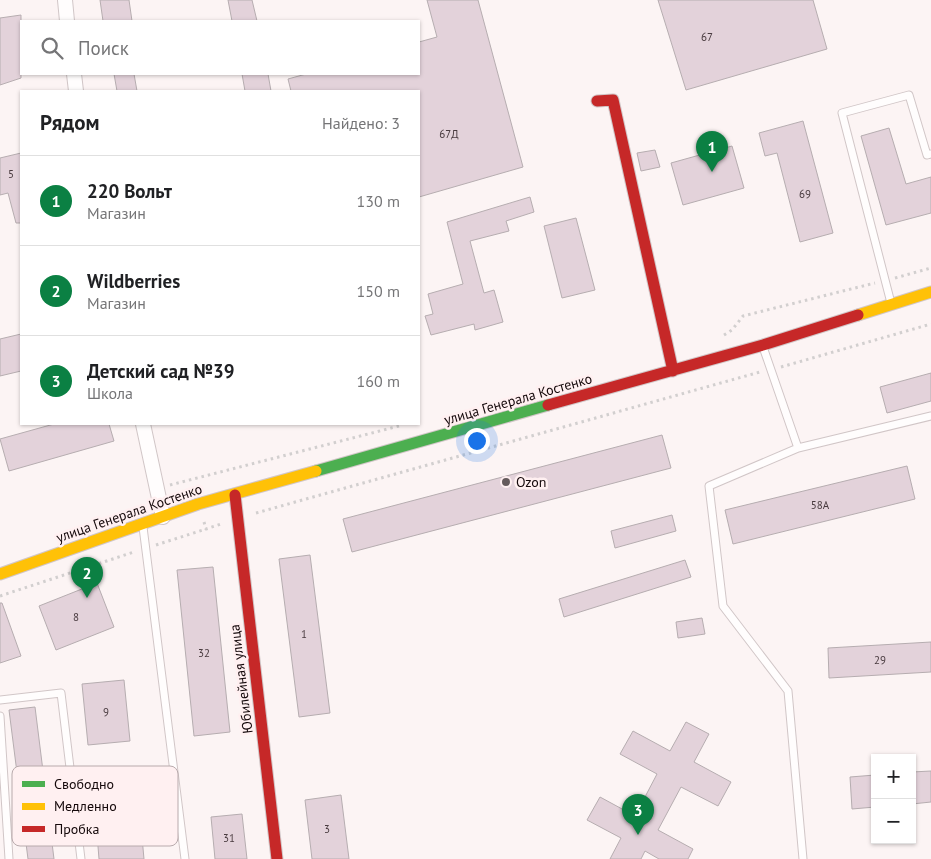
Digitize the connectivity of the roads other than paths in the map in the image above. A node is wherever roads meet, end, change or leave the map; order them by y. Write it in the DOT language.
graph roads {
  1 [pos="64,0"];
  2 [pos="67,20"];
  3 [pos="74,75"];
  4 [pos="76,90"];
  5 [pos="597,101"];
  6 [pos="931,154"];
  7 [pos="931,292"];
  8 [pos="891,304"];
  9 [pos="763,345"];
  10 [pos="673,371"];
  11 [pos="931,416"];
  12 [pos="142,425"];
  13 [pos="798,448"];
  14 [pos="234,495"];
  15 [pos="162,517"];
  16 [pos="142,524"];
  17 [pos="0,574"];
  18 [pos="0,700"];
  19 [pos="0,716"];
  20 [pos="70,766"];
  21 [pos="173,766"];
  22 [pos="178,810"];
  23 [pos="79,846"];
  24 [pos="9,859"];
  25 [pos="81,859"];
  26 [pos="184,859"];
  27 [pos="277,859"];
  28 [pos="803,859"];
  1 -- 2 [label="street"];
  3 -- 4 [label="street"];
  5 -- 10 [label="main road"];
  6 -- 8 [label="lane"];
  7 -- 8 [label="main road, улица Генерала Костенко"];
  8 -- 9 [label="main road, улица Генерала Костенко"];
  9 -- 10 [label="main road, улица Генерала Костенко"];
  9 -- 13 [label="lane"];
  10 -- 14 [label="main road, улица Генерала Костенко"];
  11 -- 13 [label="lane"];
  12 -- 15 [label="street"];
  13 -- 28 [label="lane"];
  14 -- 15 [label="main road, улица Генерала Костенко"];
  14 -- 27 [label="main road, Юбилейная улица"];
  15 -- 16 [label="main road, улица Генерала Костенко"];
  16 -- 17 [label="main road, улица Генерала Костенко"];
  16 -- 21 [label="lane"];
  18 -- 20 [label="lane"];
  19 -- 24 [label="lane"];
  22 -- 26 [label="lane"];
  23 -- 25 [label="lane"];
}
